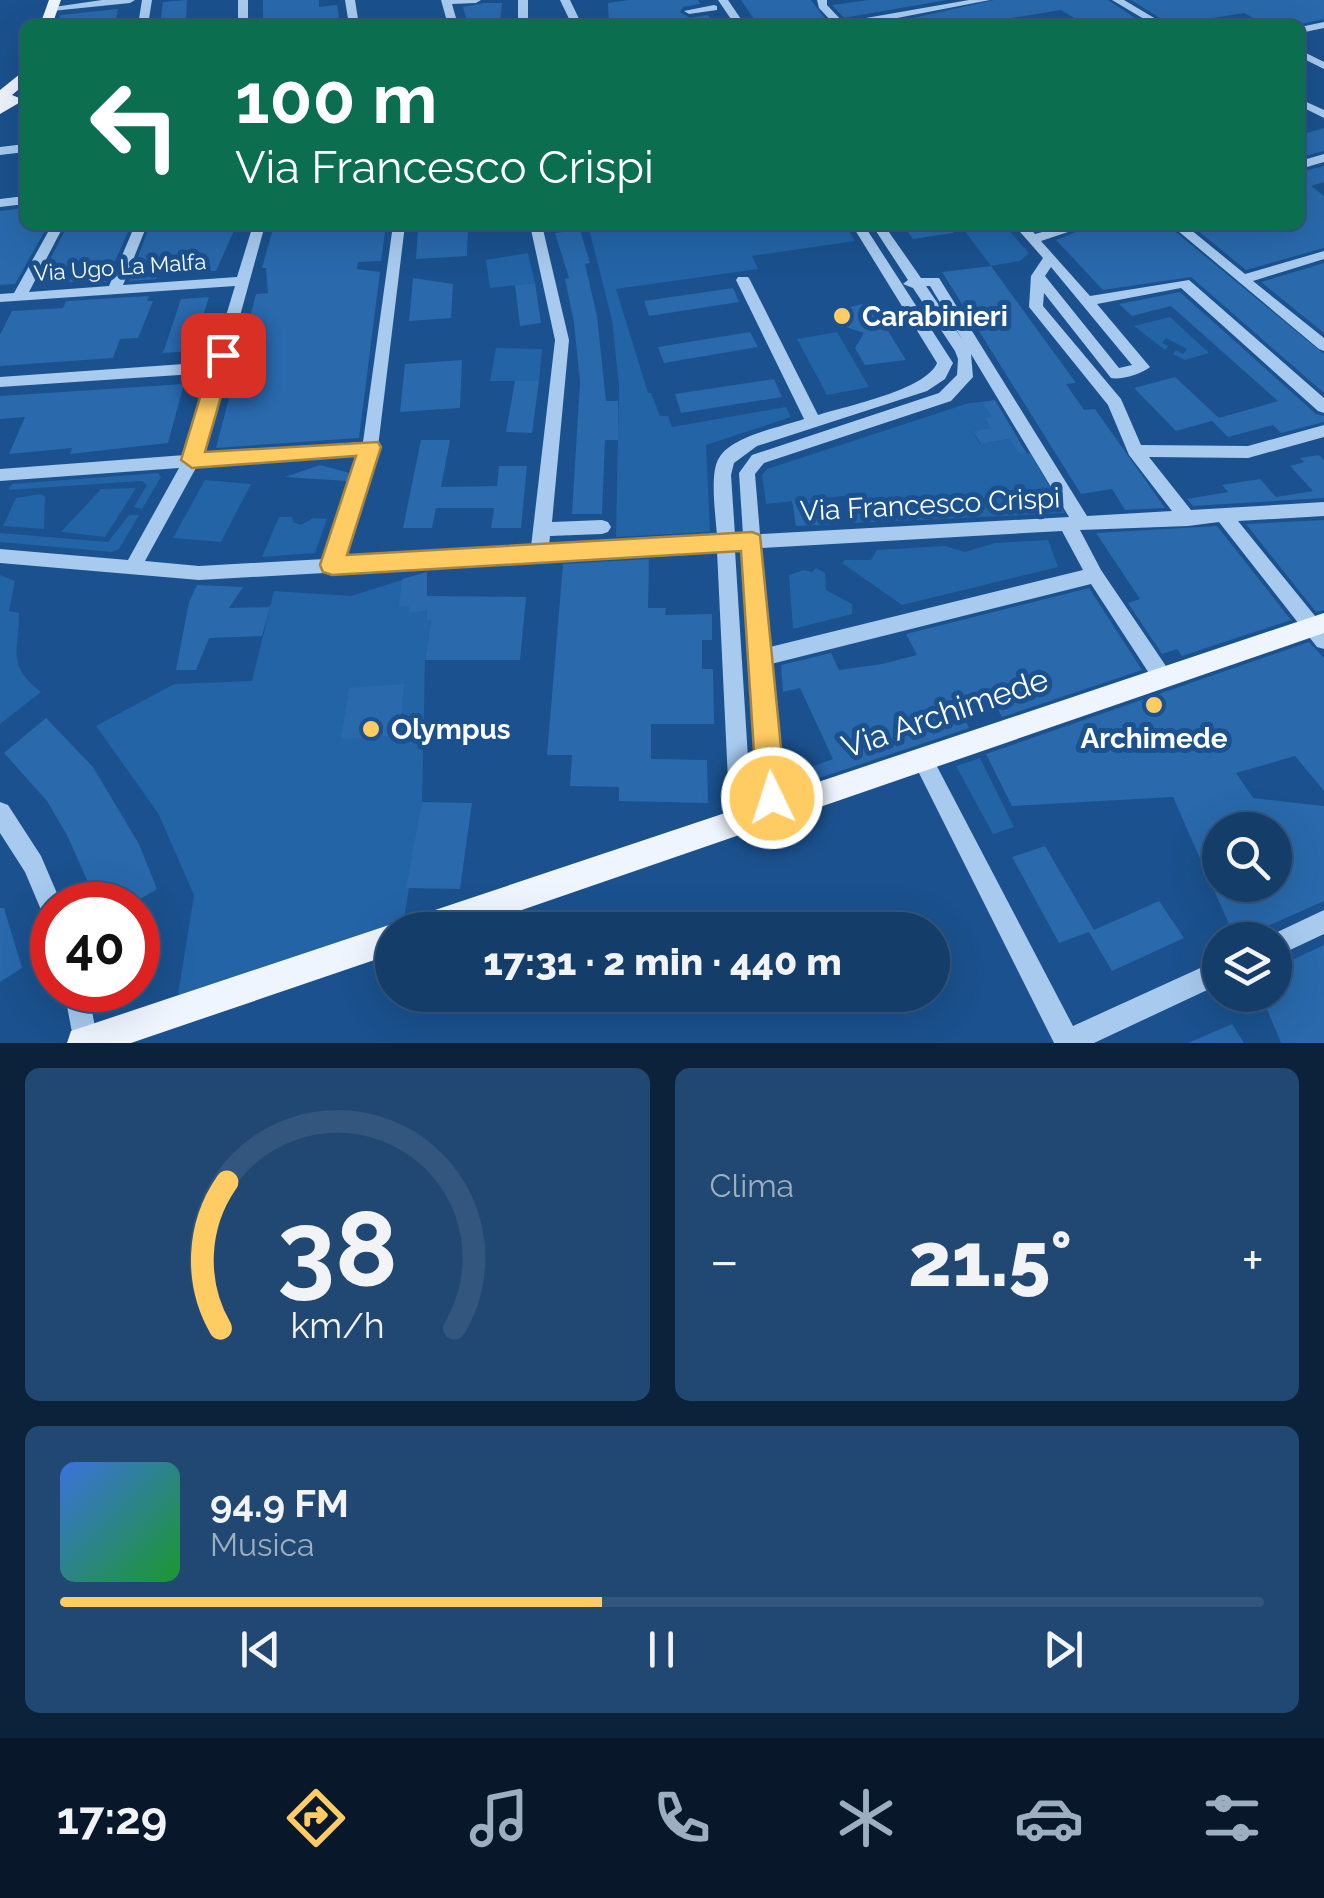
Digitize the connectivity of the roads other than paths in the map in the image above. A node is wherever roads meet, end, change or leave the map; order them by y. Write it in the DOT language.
graph roads {
  1 [pos="71,0"];
  2 [pos="130,0"];
  3 [pos="476,0"];
  4 [pos="985,0"];
  5 [pos="1117,0"];
  6 [pos="446,1"];
  7 [pos="826,1"];
  8 [pos="54,3"];
  9 [pos="715,3"];
  10 [pos="689,11"];
  11 [pos="918,12"];
  12 [pos="734,20"];
  13 [pos="837,20"];
  14 [pos="871,20"];
  15 [pos="927,20"];
  16 [pos="1152,20"];
  17 [pos="9,100"];
  18 [pos="0,126"];
  19 [pos="55,230"];
  20 [pos="139,230"];
  21 [pos="258,230"];
  22 [pos="398,230"];
  23 [pos="537,230"];
  24 [pos="861,230"];
  25 [pos="881,230"];
  26 [pos="1025,230"];
  27 [pos="1074,230"];
  28 [pos="1183,230"];
  29 [pos="1041,248"];
  30 [pos="1324,254"];
  31 [pos="1038,276"];
  32 [pos="1244,279"];
  33 [pos="744,280"];
  34 [pos="242,282"];
  35 [pos="918,283"];
  36 [pos="898,286"];
  37 [pos="114,290"];
  38 [pos="19,297"];
  39 [pos="0,298"];
  40 [pos="1089,301"];
  41 [pos="1324,345"];
  42 [pos="945,363"];
  43 [pos="220,367"];
  44 [pos="966,368"];
  45 [pos="992,372"];
  46 [pos="1116,374"];
  47 [pos="0,382"];
  48 [pos="932,382"];
  49 [pos="954,391"];
  50 [pos="1114,404"];
  51 [pos="1324,407"];
  52 [pos="813,421"];
  53 [pos="1324,431"];
  54 [pos="370,447"];
  55 [pos="738,447"];
  56 [pos="1135,451"];
  57 [pos="192,460"];
  58 [pos="752,466"];
  59 [pos="724,468"];
  60 [pos="0,475"];
  61 [pos="1324,509"];
  62 [pos="1225,517"];
  63 [pos="1188,519"];
  64 [pos="1075,523"];
  65 [pos="602,527"];
  66 [pos="542,529"];
  67 [pos="752,541"];
  68 [pos="726,542"];
  69 [pos="540,551"];
  70 [pos="0,556"];
  71 [pos="332,565"];
  72 [pos="133,567"];
  73 [pos="1095,575"];
  74 [pos="1320,630"];
  75 [pos="761,658"];
  76 [pos="1163,678"];
  77 [pos="924,762"];
  78 [pos="772,812"];
  79 [pos="0,813"];
  80 [pos="741,822"];
  81 [pos="40,882"];
  82 [pos="474,912"];
  83 [pos="1324,922"];
  84 [pos="1292,937"];
  85 [pos="375,945"];
  86 [pos="1202,980"];
  87 [pos="79,1012"];
  88 [pos="84,1043"];
  89 [pos="1068,1043"];
  1 -- 8 [label="street"];
  2 -- 8 [label="street"];
  3 -- 6 [label="street"];
  4 -- 11 [label="street"];
  5 -- 16 [label="street"];
  7 -- 13 [label="street"];
  9 -- 10 [label="street"];
  9 -- 12 [label="street"];
  11 -- 14 [label="street"];
  11 -- 15 [label="street"];
  17 -- 18 [label="main road"];
  19 -- 38 [label="street"];
  20 -- 37 [label="street"];
  21 -- 34 [label="street"];
  22 -- 54 [label="street"];
  23 -- 66 [label="street"];
  24 -- 36 [label="street"];
  25 -- 35 [label="street"];
  26 -- 29 [label="street"];
  27 -- 29 [label="street"];
  28 -- 32 [label="street"];
  29 -- 31 [label="street"];
  29 -- 40 [label="street"];
  30 -- 32 [label="street"];
  31 -- 46 [label="street"];
  31 -- 50 [label="street"];
  32 -- 41 [label="street"];
  33 -- 52 [label="street"];
  34 -- 37 [label="street, Via Ugo La Malfa"];
  34 -- 43 [label="street"];
  35 -- 36 [label="street"];
  35 -- 44 [label="street"];
  35 -- 45 [label="street"];
  36 -- 42 [label="street"];
  37 -- 38 [label="street, Via Ugo La Malfa"];
  38 -- 39 [label="street, Via Ugo La Malfa"];
  40 -- 46 [label="street"];
  40 -- 51 [label="street"];
  42 -- 44 [label="street"];
  42 -- 48 [label="street"];
  43 -- 47 [label="street"];
  43 -- 57 [label="street"];
  44 -- 45 [label="street"];
  44 -- 49 [label="street"];
  45 -- 64 [label="street"];
  46 -- 50 [label="street"];
  48 -- 49 [label="street"];
  48 -- 52 [label="street"];
  49 -- 58 [label="street"];
  50 -- 56 [label="street"];
  52 -- 55 [label="street"];
  53 -- 56 [label="street"];
  54 -- 57 [label="street"];
  54 -- 71 [label="street"];
  55 -- 58 [label="street"];
  55 -- 59 [label="street"];
  56 -- 63 [label="street"];
  57 -- 60 [label="street"];
  57 -- 72 [label="street"];
  58 -- 59 [label="street"];
  58 -- 67 [label="street"];
  59 -- 68 [label="street"];
  61 -- 62 [label="street, Via Francesco Crispi"];
  62 -- 63 [label="street, Via Francesco Crispi"];
  62 -- 74 [label="street"];
  63 -- 64 [label="street, Via Francesco Crispi"];
  64 -- 67 [label="street, Via Francesco Crispi"];
  64 -- 73 [label="street"];
  65 -- 66 [label="street"];
  66 -- 69 [label="street"];
  67 -- 68 [label="street, Via Francesco Crispi"];
  67 -- 75 [label="street"];
  68 -- 69 [label="street, Via Francesco Crispi"];
  68 -- 80 [label="street"];
  69 -- 71 [label="street, Via Francesco Crispi"];
  70 -- 72 [label="street, Via Francesco Crispi"];
  71 -- 72 [label="street, Via Francesco Crispi"];
  73 -- 75 [label="street"];
  73 -- 76 [label="street"];
  74 -- 76 [label="main road, Via Archimede"];
  75 -- 78 [label="street"];
  76 -- 77 [label="main road, Via Archimede"];
  77 -- 78 [label="main road, Via Archimede"];
  77 -- 89 [label="street"];
  78 -- 80 [label="main road, Via Archimede"];
  79 -- 81 [label="street"];
  80 -- 82 [label="main road, Via Archimede"];
  83 -- 84 [label="street"];
  85 -- 88 [label="main road"];
  86 -- 89 [label="street"];
  87 -- 88 [label="street"];
}
